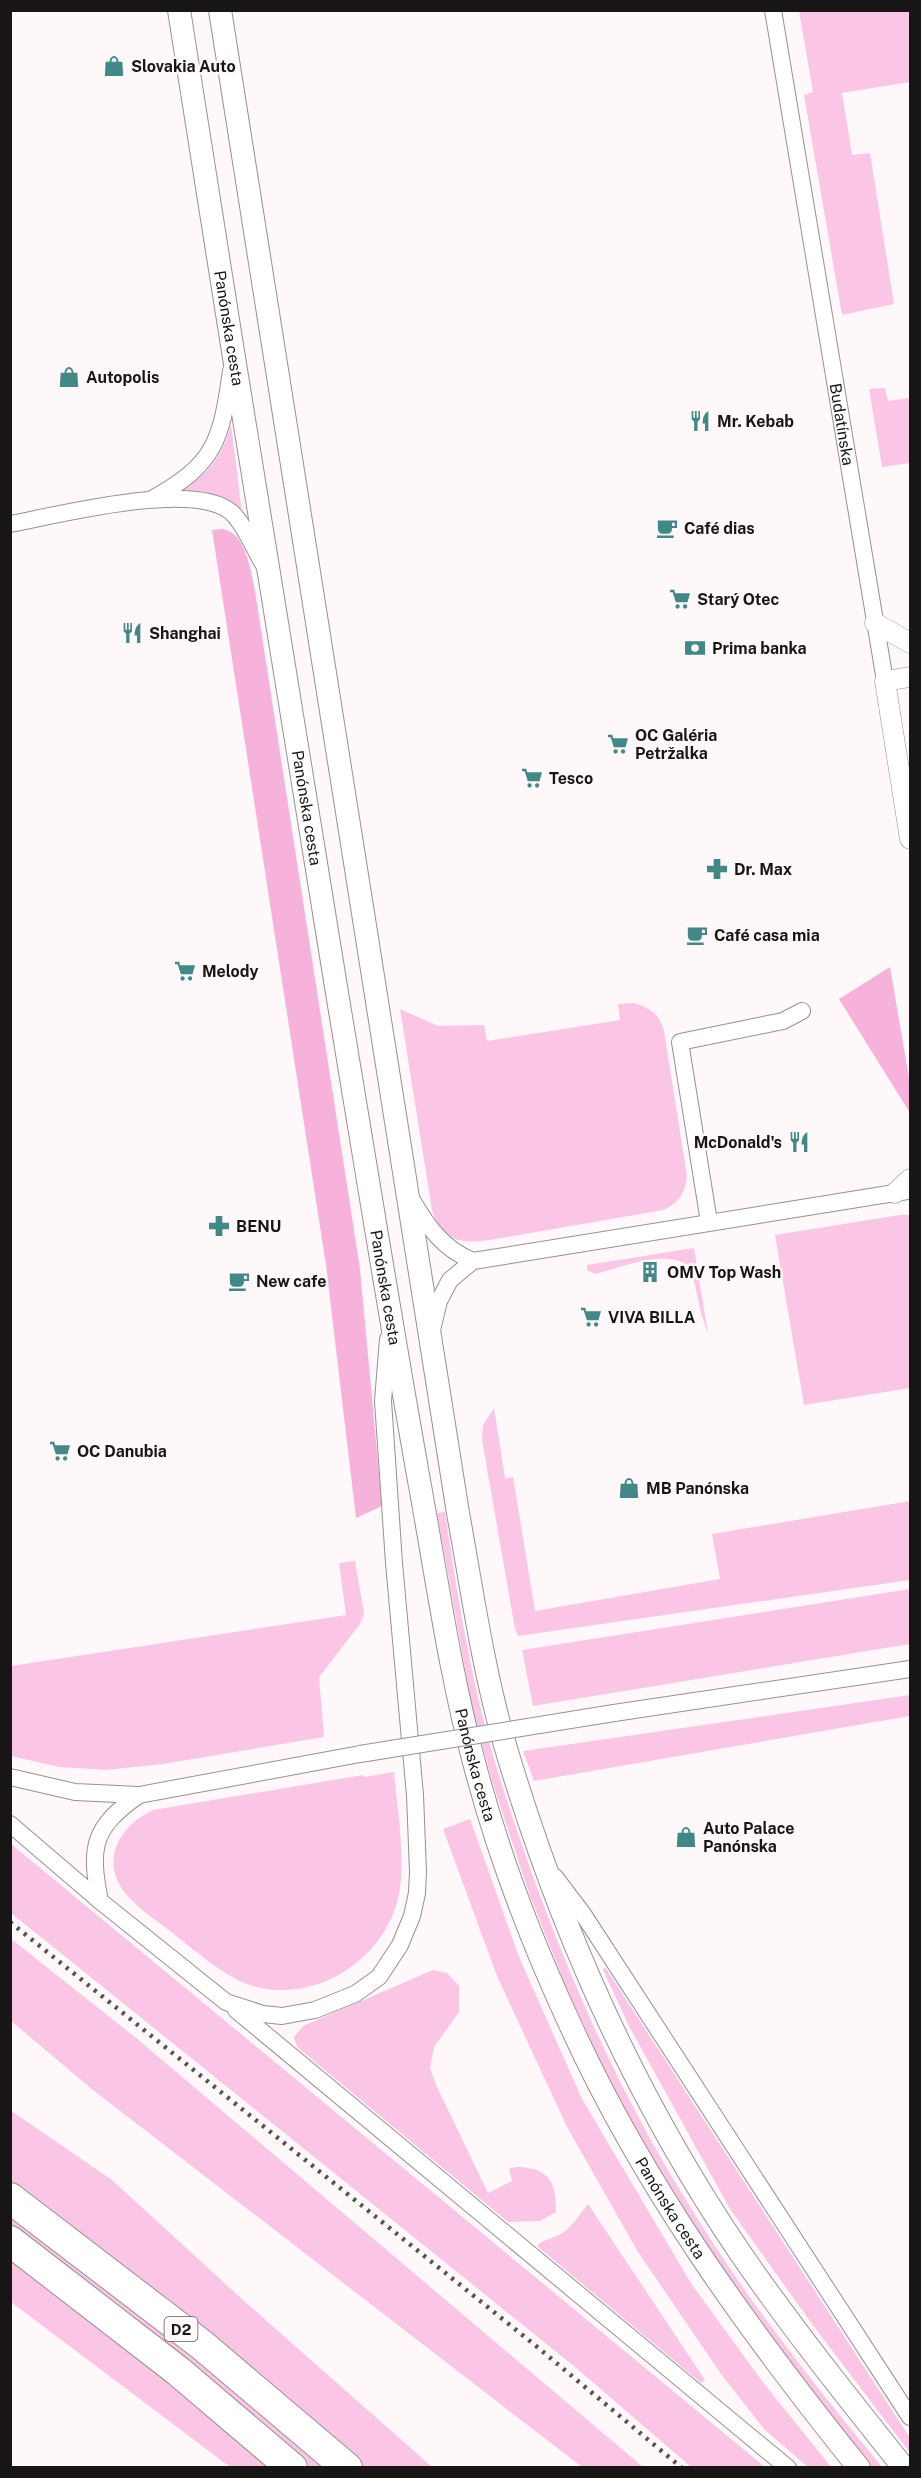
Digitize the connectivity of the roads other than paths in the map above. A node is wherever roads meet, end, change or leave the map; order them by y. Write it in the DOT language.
graph roads {
  1 [pos="179,10"];
  2 [pos="220,10"];
  3 [pos="773,10"];
  4 [pos="233,361"];
  5 [pos="151,499"];
  6 [pos="10,524"];
  7 [pos="268,573"];
  8 [pos="875,622"];
  9 [pos="910,643"];
  10 [pos="910,676"];
  11 [pos="885,681"];
  12 [pos="910,838"];
  13 [pos="802,1011"];
  14 [pos="910,1179"];
  15 [pos="903,1192"];
  16 [pos="408,1193"];
  17 [pos="710,1222"];
  18 [pos="473,1261"];
  19 [pos="390,1320"];
  20 [pos="430,1337"];
  21 [pos="910,1669"];
  22 [pos="10,1777"];
  23 [pos="139,1795"];
  24 [pos="10,1824"];
  25 [pos="547,1865"];
  26 [pos="100,1901"];
  27 [pos="226,2002"];
  28 [pos="10,2198"];
  29 [pos="10,2241"];
  30 [pos="910,2417"];
  31 [pos="292,2468"];
  32 [pos="347,2468"];
  33 [pos="788,2468"];
  34 [pos="859,2468"];
  35 [pos="904,2468"];
  1 -- 4 [label="main road, Panónska cesta"];
  2 -- 16 [label="main road, Panónska cesta"];
  3 -- 8 [label="street, Budatínska"];
  4 -- 5 [label="street"];
  4 -- 7 [label="main road, Panónska cesta"];
  5 -- 6 [label="street"];
  5 -- 7 [label="street"];
  7 -- 19 [label="main road, Panónska cesta"];
  8 -- 9 [label="street"];
  8 -- 11 [label="street, Budatínska"];
  10 -- 11 [label="street"];
  11 -- 12 [label="street, Budatínska"];
  13 -- 17 [label="street"];
  14 -- 15 [label="street"];
  15 -- 17 [label="street"];
  16 -- 18 [label="street"];
  16 -- 20 [label="main road, Panónska cesta"];
  17 -- 18 [label="street"];
  18 -- 20 [label="street"];
  19 -- 27 [label="street"];
  19 -- 34 [label="main road, Panónska cesta"];
  20 -- 25 [label="main road, Panónska cesta"];
  21 -- 23 [label="street, bridge"];
  22 -- 23 [label="street"];
  23 -- 26 [label="street"];
  24 -- 26 [label="street"];
  25 -- 30 [label="street, Panónska cesta"];
  25 -- 35 [label="main road, Panónska cesta"];
  26 -- 27 [label="street"];
  27 -- 33 [label="street"];
  28 -- 32 [label="highway, D2"];
  29 -- 31 [label="highway, D2"];
}
